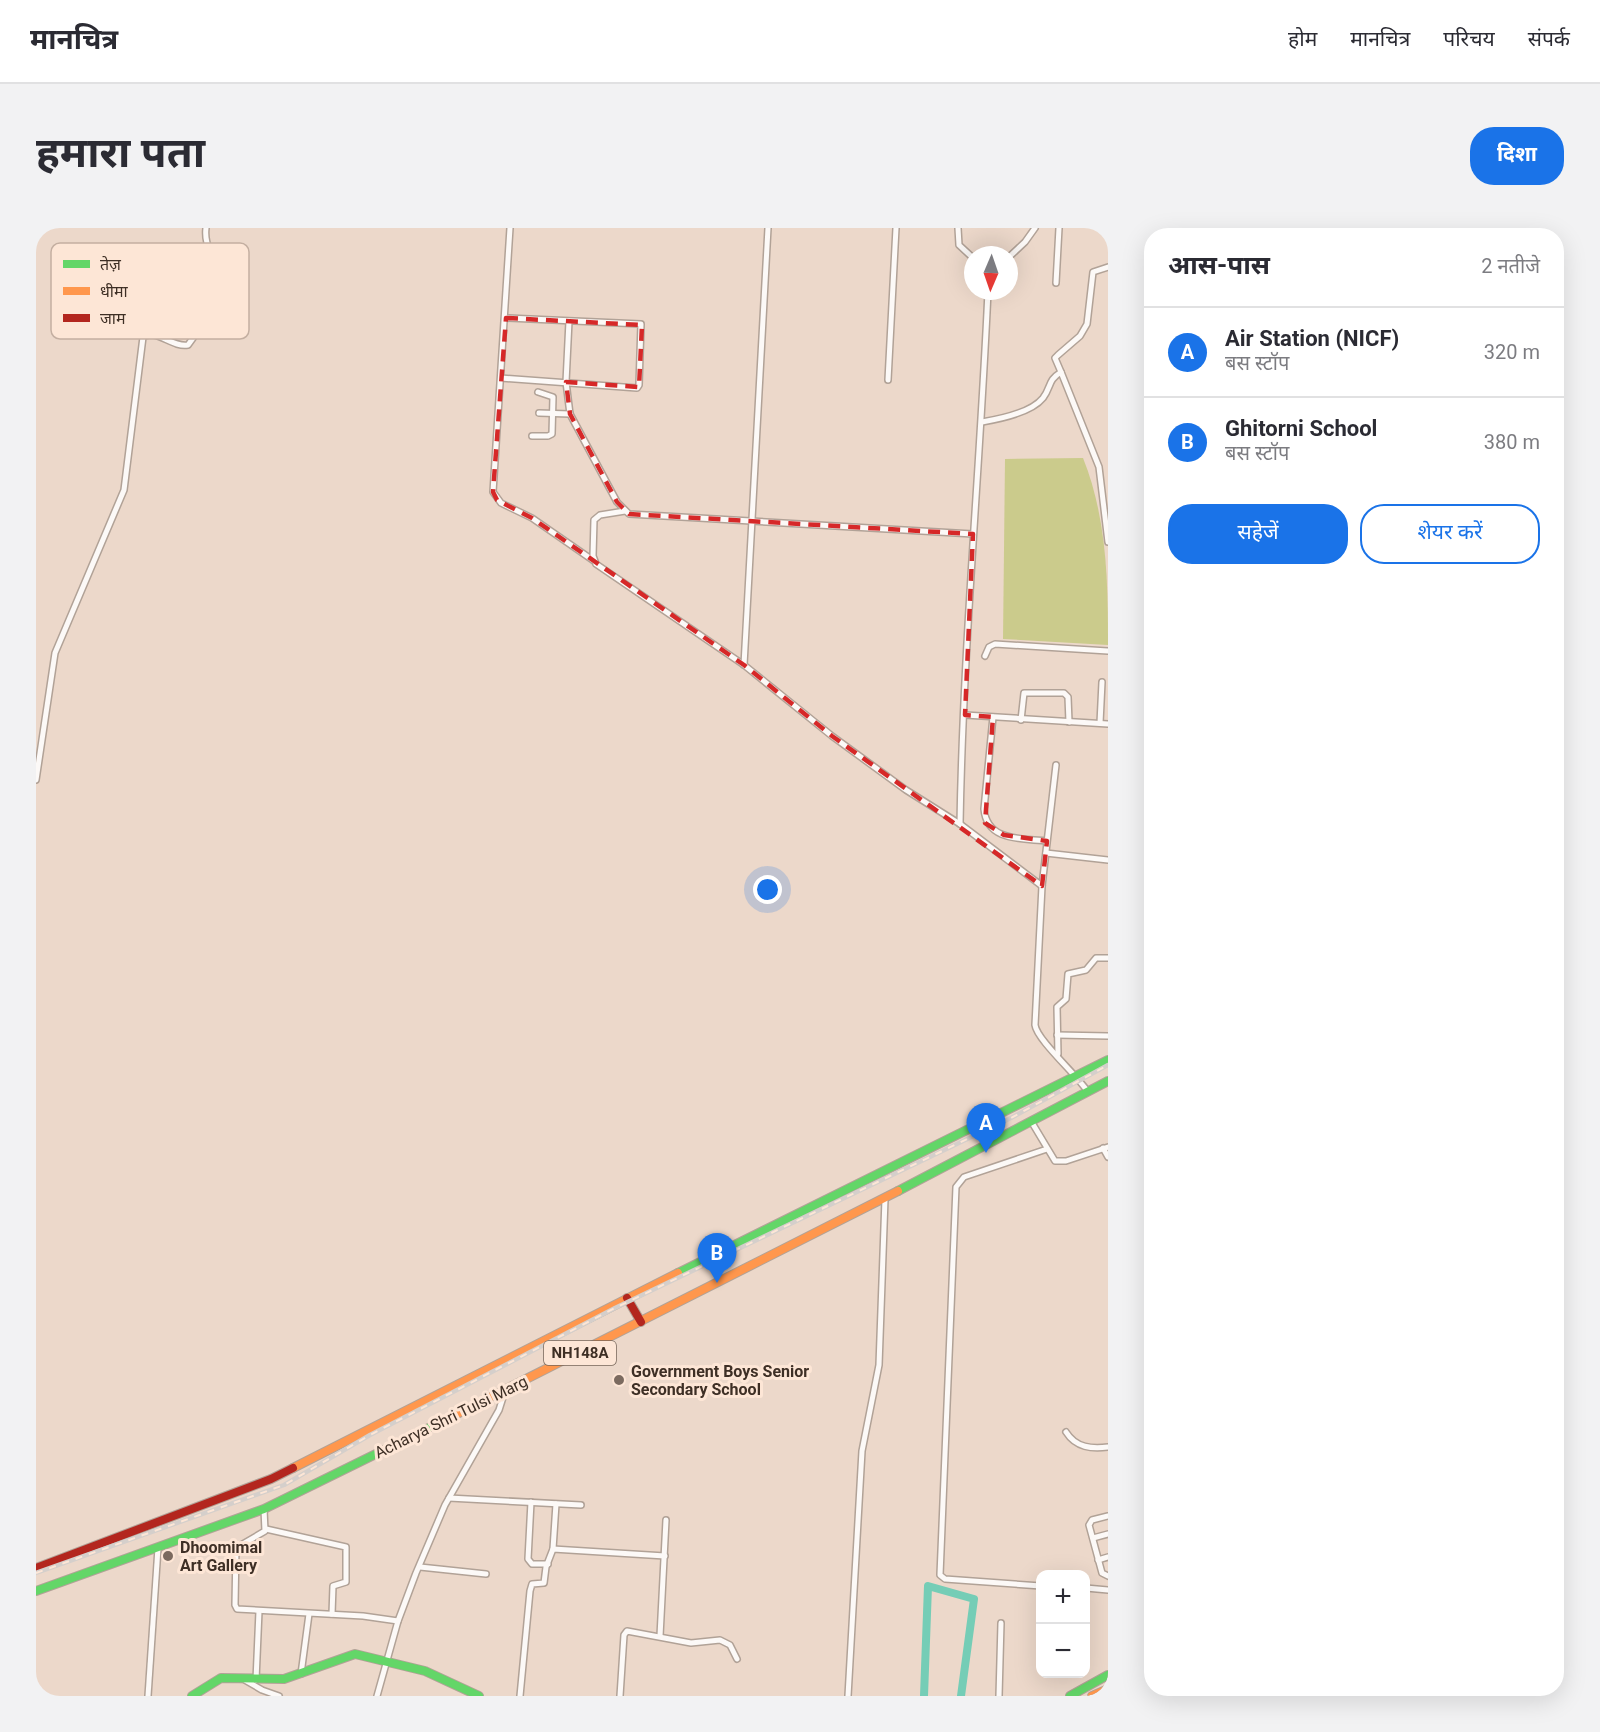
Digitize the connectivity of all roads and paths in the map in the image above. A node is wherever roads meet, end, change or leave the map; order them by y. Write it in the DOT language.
graph roads {
  1 [pos="510,228"];
  2 [pos="768,228"];
  3 [pos="896,228"];
  4 [pos="958,228"];
  5 [pos="1035,228"];
  6 [pos="1059,228"];
  7 [pos="1018,249"];
  8 [pos="964,250"];
  9 [pos="1108,267"];
  10 [pos="1056,283"];
  11 [pos="988,300"];
  12 [pos="506,318"];
  13 [pos="569,321"];
  14 [pos="143,339"];
  15 [pos="163,339"];
  16 [pos="191,339"];
  17 [pos="1061,372"];
  18 [pos="501,378"];
  19 [pos="888,380"];
  20 [pos="566,382"];
  21 [pos="538,392"];
  22 [pos="539,413"];
  23 [pos="553,414"];
  24 [pos="570,414"];
  25 [pos="982,422"];
  26 [pos="532,436"];
  27 [pos="625,511"];
  28 [pos="754,521"];
  29 [pos="973,534"];
  30 [pos="1108,542"];
  31 [pos="594,561"];
  32 [pos="1108,651"];
  33 [pos="985,656"];
  34 [pos="744,665"];
  35 [pos="1102,682"];
  36 [pos="965,715"];
  37 [pos="993,717"];
  38 [pos="1021,720"];
  39 [pos="1069,722"];
  40 [pos="1100,723"];
  41 [pos="1108,724"];
  42 [pos="1056,765"];
  43 [pos="36,780"];
  44 [pos="960,824"];
  45 [pos="1047,841"];
  46 [pos="1046,854"];
  47 [pos="1108,860"];
  48 [pos="1042,886"];
  49 [pos="1108,958"];
  50 [pos="1057,1035"];
  51 [pos="1108,1036"];
  52 [pos="1058,1054"];
  53 [pos="1108,1060"];
  54 [pos="1078,1077"];
  55 [pos="1108,1081"];
  56 [pos="1088,1092"];
  57 [pos="1031,1121"];
  58 [pos="1106,1147"];
  59 [pos="1047,1149"];
  60 [pos="1108,1157"];
  61 [pos="885,1198"];
  62 [pos="627,1298"];
  63 [pos="641,1322"];
  64 [pos="505,1389"];
  65 [pos="1066,1432"];
  66 [pos="1108,1447"];
  67 [pos="449,1498"];
  68 [pos="531,1502"];
  69 [pos="556,1503"];
  70 [pos="581,1505"];
  71 [pos="264,1509"];
  72 [pos="1108,1516"];
  73 [pos="666,1520"];
  74 [pos="266,1529"];
  75 [pos="1108,1534"];
  76 [pos="1093,1538"];
  77 [pos="158,1546"];
  78 [pos="553,1549"];
  79 [pos="665,1556"];
  80 [pos="1108,1557"];
  81 [pos="1098,1560"];
  82 [pos="548,1564"];
  83 [pos="420,1567"];
  84 [pos="36,1568"];
  85 [pos="486,1574"];
  86 [pos="1108,1576"];
  87 [pos="1036,1586"];
  88 [pos="1090,1588"];
  89 [pos="1108,1590"];
  90 [pos="36,1591"];
  91 [pos="259,1611"];
  92 [pos="309,1614"];
  93 [pos="332,1614"];
  94 [pos="399,1620"];
  95 [pos="1001,1623"];
  96 [pos="660,1636"];
  97 [pos="737,1659"];
  98 [pos="389,1660"];
  99 [pos="301,1674"];
  100 [pos="1108,1675"];
  101 [pos="245,1680"];
  102 [pos="256,1680"];
  103 [pos="1108,1689"];
  104 [pos="148,1696"];
  105 [pos="192,1696"];
  106 [pos="279,1696"];
  107 [pos="377,1696"];
  108 [pos="479,1696"];
  109 [pos="520,1696"];
  110 [pos="620,1696"];
  111 [pos="848,1696"];
  112 [pos="999,1696"];
  113 [pos="1070,1696"];
  114 [pos="1092,1696"];
  1 -- 12 [label="street"];
  2 -- 28 [label="street"];
  3 -- 19 [label="street"];
  4 -- 8 [label="street"];
  5 -- 7 [label="street"];
  6 -- 10 [label="street"];
  9 -- 17 [label="street"];
  11 -- 25 [label="street"];
  12 -- 13 [label="street"];
  12 -- 18 [label="street"];
  13 -- 20 [label="street"];
  13 -- 20 [label="street"];
  14 -- 43 [label="street"];
  15 -- 16 [label="street"];
  17 -- 25 [label="street"];
  17 -- 30 [label="street"];
  18 -- 20 [label="street"];
  18 -- 31 [label="street"];
  20 -- 24 [label="street"];
  21 -- 23 [label="street"];
  22 -- 23 [label="street"];
  23 -- 24 [label="street"];
  23 -- 26 [label="street"];
  24 -- 27 [label="street"];
  25 -- 29 [label="street"];
  27 -- 28 [label="street"];
  27 -- 31 [label="street"];
  28 -- 29 [label="street"];
  28 -- 34 [label="street"];
  29 -- 36 [label="street"];
  31 -- 34 [label="street"];
  32 -- 33 [label="street"];
  34 -- 44 [label="street"];
  35 -- 40 [label="street"];
  36 -- 37 [label="street"];
  36 -- 44 [label="street"];
  37 -- 38 [label="street"];
  37 -- 45 [label="street"];
  38 -- 39 [label="street"];
  38 -- 39 [label="street"];
  39 -- 40 [label="street"];
  40 -- 41 [label="street"];
  42 -- 45 [label="street"];
  44 -- 48 [label="street"];
  45 -- 46 [label="street"];
  46 -- 47 [label="street"];
  46 -- 48 [label="street"];
  48 -- 52 [label="street"];
  49 -- 50 [label="street"];
  50 -- 51 [label="street"];
  50 -- 52 [label="street"];
  52 -- 54 [label="street"];
  53 -- 54 [label="main road, Acharya Shri Tulsi Marg / NH148A"];
  54 -- 56 [label="street"];
  54 -- 62 [label="main road, Acharya Shri Tulsi Marg / NH148A"];
  55 -- 56 [label="main road, Acharya Shri Tulsi Marg / NH148A"];
  56 -- 57 [label="main road, Acharya Shri Tulsi Marg / NH148A"];
  57 -- 59 [label="street"];
  57 -- 61 [label="main road, Acharya Shri Tulsi Marg / NH148A"];
  58 -- 59 [label="street"];
  58 -- 60 [label="street"];
  59 -- 87 [label="street"];
  61 -- 63 [label="main road, Acharya Shri Tulsi Marg / NH148A"];
  61 -- 111 [label="street"];
  62 -- 63 [label="main road"];
  62 -- 84 [label="main road, Acharya Shri Tulsi Marg / NH148A"];
  63 -- 64 [label="main road, Acharya Shri Tulsi Marg / NH148A"];
  64 -- 67 [label="street"];
  64 -- 71 [label="main road, Acharya Shri Tulsi Marg / NH148A"];
  65 -- 66 [label="street"];
  67 -- 68 [label="street"];
  67 -- 83 [label="street"];
  68 -- 69 [label="street"];
  68 -- 82 [label="street"];
  69 -- 70 [label="street"];
  69 -- 78 [label="street"];
  71 -- 74 [label="street"];
  71 -- 77 [label="main road, Acharya Shri Tulsi Marg / NH148A"];
  72 -- 76 [label="street"];
  73 -- 79 [label="street"];
  74 -- 91 [label="street"];
  74 -- 93 [label="street"];
  75 -- 76 [label="street"];
  76 -- 81 [label="street"];
  77 -- 90 [label="main road, Acharya Shri Tulsi Marg / NH148A"];
  77 -- 104 [label="street"];
  78 -- 79 [label="street"];
  78 -- 82 [label="street"];
  79 -- 96 [label="street"];
  80 -- 81 [label="street"];
  81 -- 86 [label="street"];
  82 -- 109 [label="street"];
  83 -- 85 [label="street"];
  83 -- 94 [label="street"];
  88 -- 89 [label="street"];
  91 -- 92 [label="street"];
  91 -- 102 [label="street"];
  92 -- 93 [label="street"];
  92 -- 99 [label="street"];
  93 -- 94 [label="street"];
  94 -- 98 [label="street"];
  95 -- 112 [label="street"];
  96 -- 97 [label="street"];
  96 -- 110 [label="street"];
  98 -- 99 [label="main road"];
  98 -- 107 [label="street"];
  98 -- 108 [label="main road"];
  99 -- 102 [label="main road"];
  100 -- 113 [label="main road"];
  101 -- 102 [label="main road"];
  101 -- 105 [label="main road"];
  101 -- 106 [label="street"];
  103 -- 114 [label="main road"];
}
